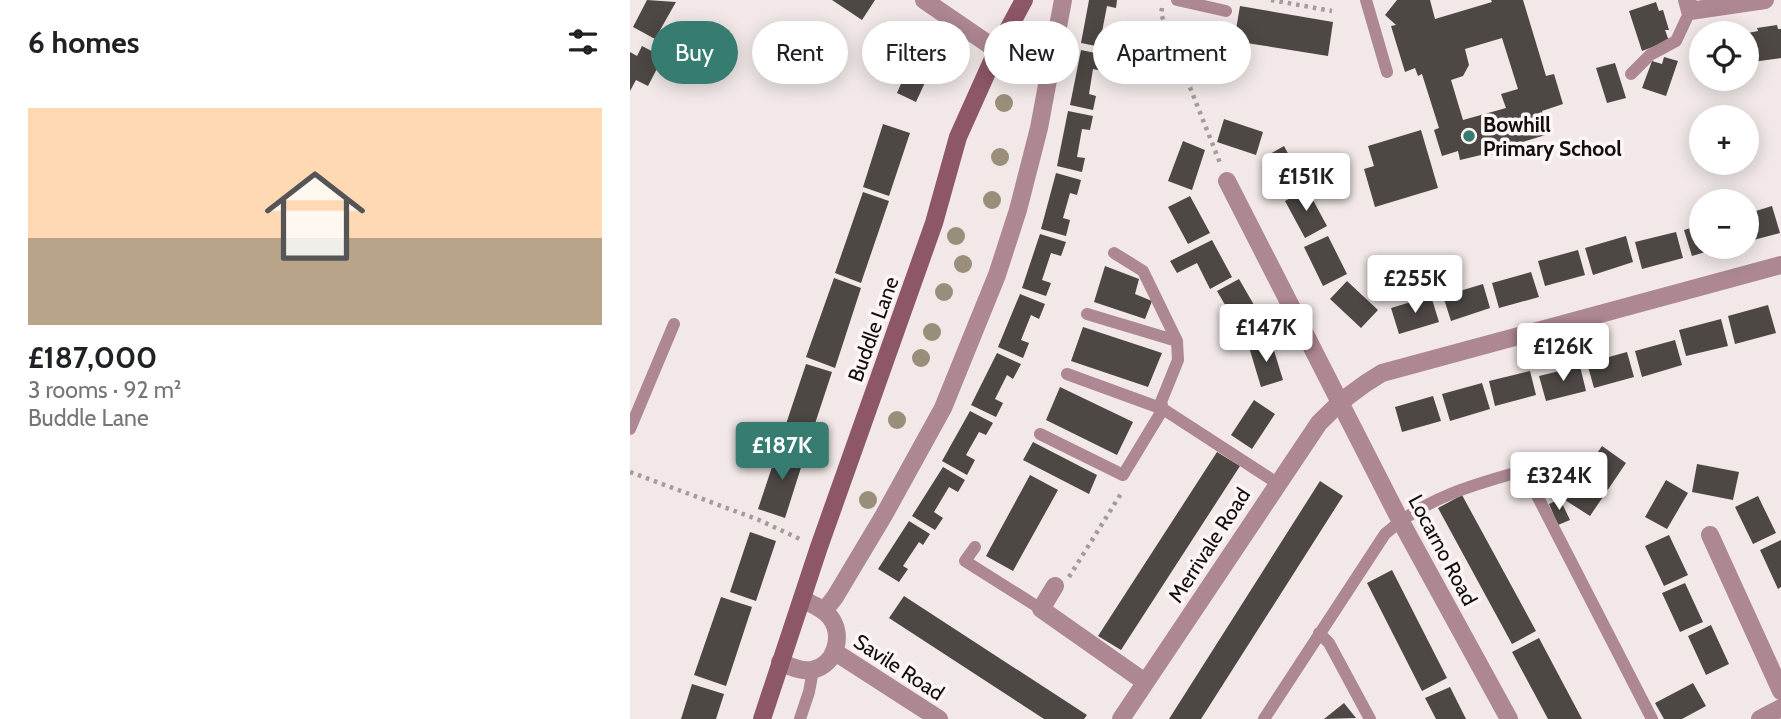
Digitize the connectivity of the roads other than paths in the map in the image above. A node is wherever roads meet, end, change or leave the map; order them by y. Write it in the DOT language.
graph roads {
  1 [pos="924,0"];
  2 [pos="1024,0"];
  3 [pos="1063,0"];
  4 [pos="1177,0"];
  5 [pos="1366,0"];
  6 [pos="1765,0"];
  7 [pos="1688,6"];
  8 [pos="1226,11"];
  9 [pos="1013,21"];
  10 [pos="984,41"];
  11 [pos="1387,72"];
  12 [pos="1631,74"];
  13 [pos="984,80"];
  14 [pos="1227,181"];
  15 [pos="1114,253"];
  16 [pos="1781,265"];
  17 [pos="1087,314"];
  18 [pos="674,324"];
  19 [pos="1178,341"];
  20 [pos="1067,374"];
  21 [pos="1341,400"];
  22 [pos="1163,409"];
  23 [pos="630,429"];
  24 [pos="1040,434"];
  25 [pos="1277,483"];
  26 [pos="1400,520"];
  27 [pos="1710,535"];
  28 [pos="975,547"];
  29 [pos="1055,586"];
  30 [pos="802,599"];
  31 [pos="1041,609"];
  32 [pos="824,611"];
  33 [pos="1319,633"];
  34 [pos="835,652"];
  35 [pos="780,662"];
  36 [pos="813,670"];
  37 [pos="1145,682"];
  38 [pos="1781,691"];
  39 [pos="1781,708"];
  40 [pos="762,719"];
  41 [pos="800,719"];
  42 [pos="939,719"];
  43 [pos="1122,719"];
  44 [pos="1264,719"];
  45 [pos="1370,719"];
  46 [pos="1508,719"];
  47 [pos="1652,719"];
  48 [pos="1760,719"];
  1 -- 10 [label="street"];
  2 -- 9 [label="street, Buddle Lane"];
  3 -- 32 [label="street"];
  4 -- 8 [label="lane"];
  5 -- 11 [label="lane"];
  6 -- 7 [label="street"];
  7 -- 12 [label="lane"];
  13 -- 30 [label="street, Buddle Lane"];
  14 -- 21 [label="street"];
  15 -- 19 [label="lane"];
  16 -- 21 [label="street, Merrivale Road"];
  17 -- 19 [label="lane"];
  18 -- 23 [label="lane"];
  19 -- 22 [label="lane"];
  20 -- 22 [label="lane"];
  21 -- 25 [label="street, Merrivale Road"];
  21 -- 26 [label="street, Locarno Road"];
  22 -- 24 [label="lane"];
  22 -- 25 [label="lane"];
  25 -- 37 [label="street, Merrivale Road"];
  26 -- 33 [label="lane"];
  26 -- 46 [label="street, Locarno Road"];
  26 -- 47 [label="lane"];
  27 -- 38 [label="street"];
  28 -- 31 [label="lane"];
  29 -- 31 [label="street"];
  30 -- 32 [label="street"];
  30 -- 35 [label="street, Buddle Lane"];
  31 -- 37 [label="street"];
  32 -- 34 [label="street, Savile Road"];
  33 -- 44 [label="lane"];
  33 -- 45 [label="lane"];
  34 -- 36 [label="street, Savile Road"];
  34 -- 42 [label="street, Savile Road"];
  35 -- 36 [label="street"];
  35 -- 40 [label="street, Buddle Lane"];
  36 -- 41 [label="lane"];
  37 -- 43 [label="street, Merrivale Road"];
  39 -- 48 [label="street"];
}
